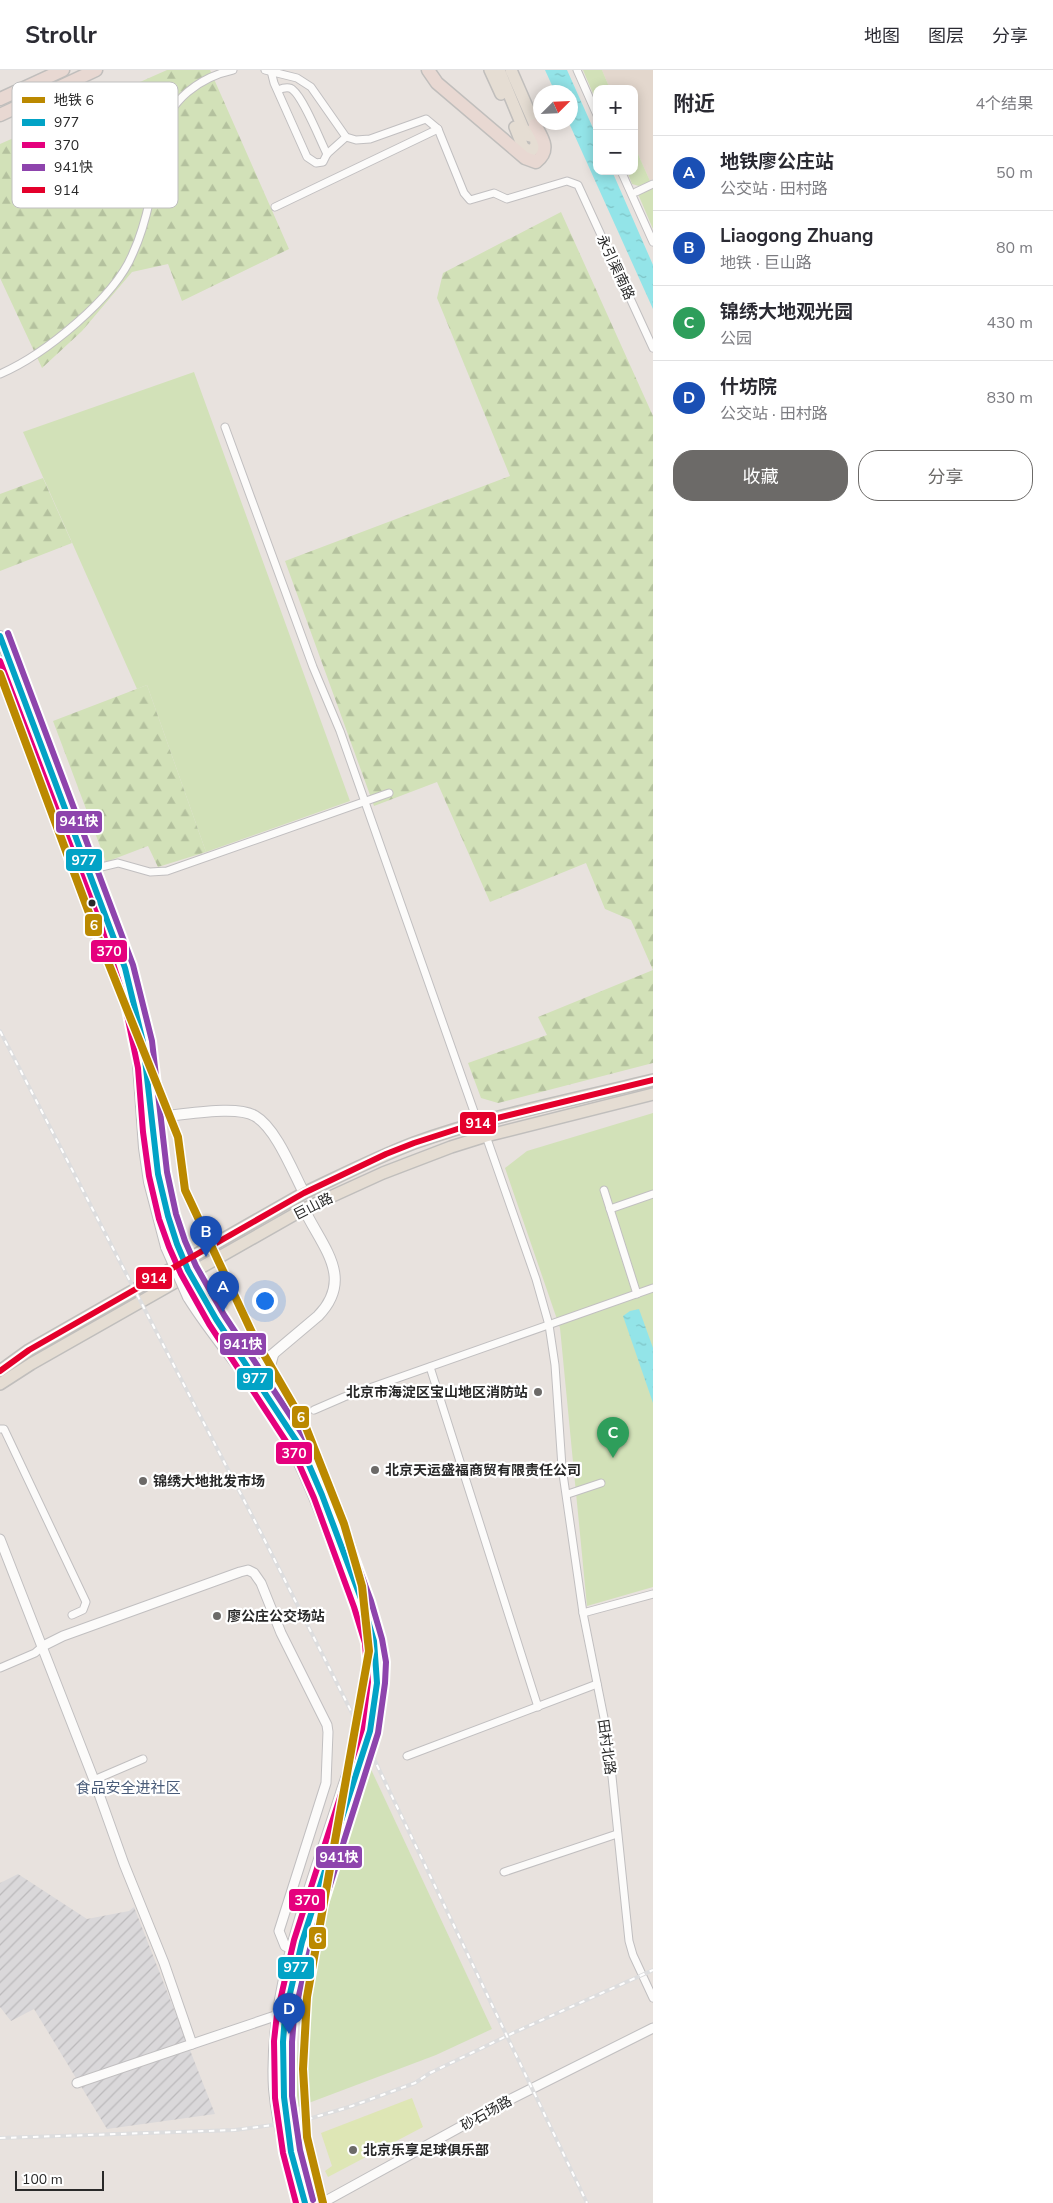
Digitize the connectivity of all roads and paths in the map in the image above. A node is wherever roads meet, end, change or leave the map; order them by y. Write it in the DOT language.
graph roads {
  1 [pos="63,70"];
  2 [pos="96,70"];
  3 [pos="233,70"];
  4 [pos="268,70"];
  5 [pos="428,70"];
  6 [pos="490,70"];
  7 [pos="499,70"];
  8 [pos="510,70"];
  9 [pos="520,70"];
  10 [pos="577,70"];
  11 [pos="37,82"];
  12 [pos="70,82"];
  13 [pos="278,90"];
  14 [pos="12,93"];
  15 [pos="0,99"];
  16 [pos="178,102"];
  17 [pos="525,102"];
  18 [pos="593,106"];
  19 [pos="12,108"];
  20 [pos="0,114"];
  21 [pos="533,120"];
  22 [pos="438,129"];
  23 [pos="533,129"];
  24 [pos="535,130"];
  25 [pos="537,130"];
  26 [pos="346,137"];
  27 [pos="327,154"];
  28 [pos="623,175"];
  29 [pos="653,184"];
  30 [pos="636,192"];
  31 [pos="275,207"];
  32 [pos="148,208"];
  33 [pos="653,242"];
  34 [pos="653,348"];
  35 [pos="0,374"];
  36 [pos="224,427"];
  37 [pos="0,636"];
  38 [pos="0,655"];
  39 [pos="389,793"];
  40 [pos="364,802"];
  41 [pos="89,872"];
  42 [pos="653,1080"];
  43 [pos="653,1094"];
  44 [pos="146,1117"];
  45 [pos="478,1123"];
  46 [pos="486,1136"];
  47 [pos="604,1190"];
  48 [pos="304,1193"];
  49 [pos="653,1194"];
  50 [pos="610,1208"];
  51 [pos="304,1210"];
  52 [pos="653,1288"];
  53 [pos="637,1294"];
  54 [pos="549,1325"];
  55 [pos="274,1353"];
  56 [pos="430,1367"];
  57 [pos="0,1371"];
  58 [pos="249,1374"];
  59 [pos="0,1384"];
  60 [pos="314,1410"];
  61 [pos="0,1429"];
  62 [pos="601,1483"];
  63 [pos="568,1494"];
  64 [pos="322,1496"];
  65 [pos="0,1539"];
  66 [pos="653,1594"];
  67 [pos="582,1613"];
  68 [pos="72,1615"];
  69 [pos="43,1646"];
  70 [pos="0,1668"];
  71 [pos="597,1684"];
  72 [pos="538,1707"];
  73 [pos="407,1756"];
  74 [pos="143,1759"];
  75 [pos="94,1780"];
  76 [pos="617,1834"];
  77 [pos="504,1872"];
  78 [pos="292,1949"];
  79 [pos="653,1998"];
  80 [pos="278,2015"];
  81 [pos="653,2028"];
  82 [pos="192,2044"];
  83 [pos="77,2083"];
  84 [pos="297,2203"];
  85 [pos="305,2203"];
  86 [pos="322,2203"];
  1 -- 11 [label="highway"];
  2 -- 12 [label="highway"];
  3 -- 16 [label="street"];
  4 -- 13 [label="street"];
  4 -- 26 [label="street"];
  5 -- 25 [label="highway"];
  6 -- 24 [label="main road"];
  7 -- 23 [label="main road"];
  8 -- 17 [label="main road"];
  9 -- 17 [label="main road"];
  10 -- 18 [label="street"];
  13 -- 27 [label="street"];
  13 -- 27 [label="street"];
  14 -- 15 [label="highway"];
  17 -- 21 [label="main road"];
  19 -- 20 [label="highway"];
  22 -- 26 [label="street"];
  22 -- 31 [label="street"];
  22 -- 34 [label="street, 永引渠南路"];
  26 -- 27 [label="street"];
  28 -- 33 [label="street"];
  29 -- 30 [label="street"];
  32 -- 35 [label="street"];
  36 -- 40 [label="street"];
  37 -- 41 [label="main road"];
  38 -- 44 [label="main road"];
  39 -- 40 [label="street"];
  40 -- 41 [label="street"];
  40 -- 45 [label="street"];
  41 -- 44 [label="main road"];
  42 -- 45 [label="main road, 巨山路"];
  43 -- 46 [label="main road, 巨山路"];
  44 -- 48 [label="main road"];
  44 -- 58 [label="main road, bridge"];
  44 -- 58 [label="main road, bridge"];
  45 -- 48 [label="main road, 巨山路"];
  46 -- 51 [label="main road, 巨山路"];
  46 -- 54 [label="street, 田村北路"];
  47 -- 50 [label="street"];
  48 -- 57 [label="main road, 巨山路"];
  49 -- 50 [label="street"];
  50 -- 53 [label="street"];
  51 -- 55 [label="main road"];
  51 -- 59 [label="main road, 巨山路"];
  52 -- 53 [label="street"];
  53 -- 54 [label="street"];
  54 -- 56 [label="street"];
  54 -- 63 [label="street, 田村北路"];
  55 -- 58 [label="main road"];
  55 -- 64 [label="street"];
  56 -- 60 [label="street"];
  56 -- 72 [label="street"];
  58 -- 64 [label="main road"];
  58 -- 78 [label="main road"];
  61 -- 68 [label="street"];
  62 -- 63 [label="street"];
  63 -- 67 [label="street, 田村北路"];
  64 -- 85 [label="main road"];
  65 -- 69 [label="street"];
  66 -- 67 [label="street"];
  67 -- 71 [label="street, 田村北路"];
  69 -- 70 [label="street"];
  69 -- 75 [label="street"];
  69 -- 78 [label="street"];
  71 -- 72 [label="street"];
  71 -- 76 [label="street, 田村北路"];
  72 -- 73 [label="street"];
  74 -- 75 [label="street"];
  75 -- 82 [label="street"];
  76 -- 77 [label="street"];
  76 -- 79 [label="street, 田村北路"];
  78 -- 80 [label="main road"];
  80 -- 82 [label="street"];
  80 -- 84 [label="main road"];
  81 -- 86 [label="street, 砂石场路"];
  82 -- 83 [label="street"];
}
